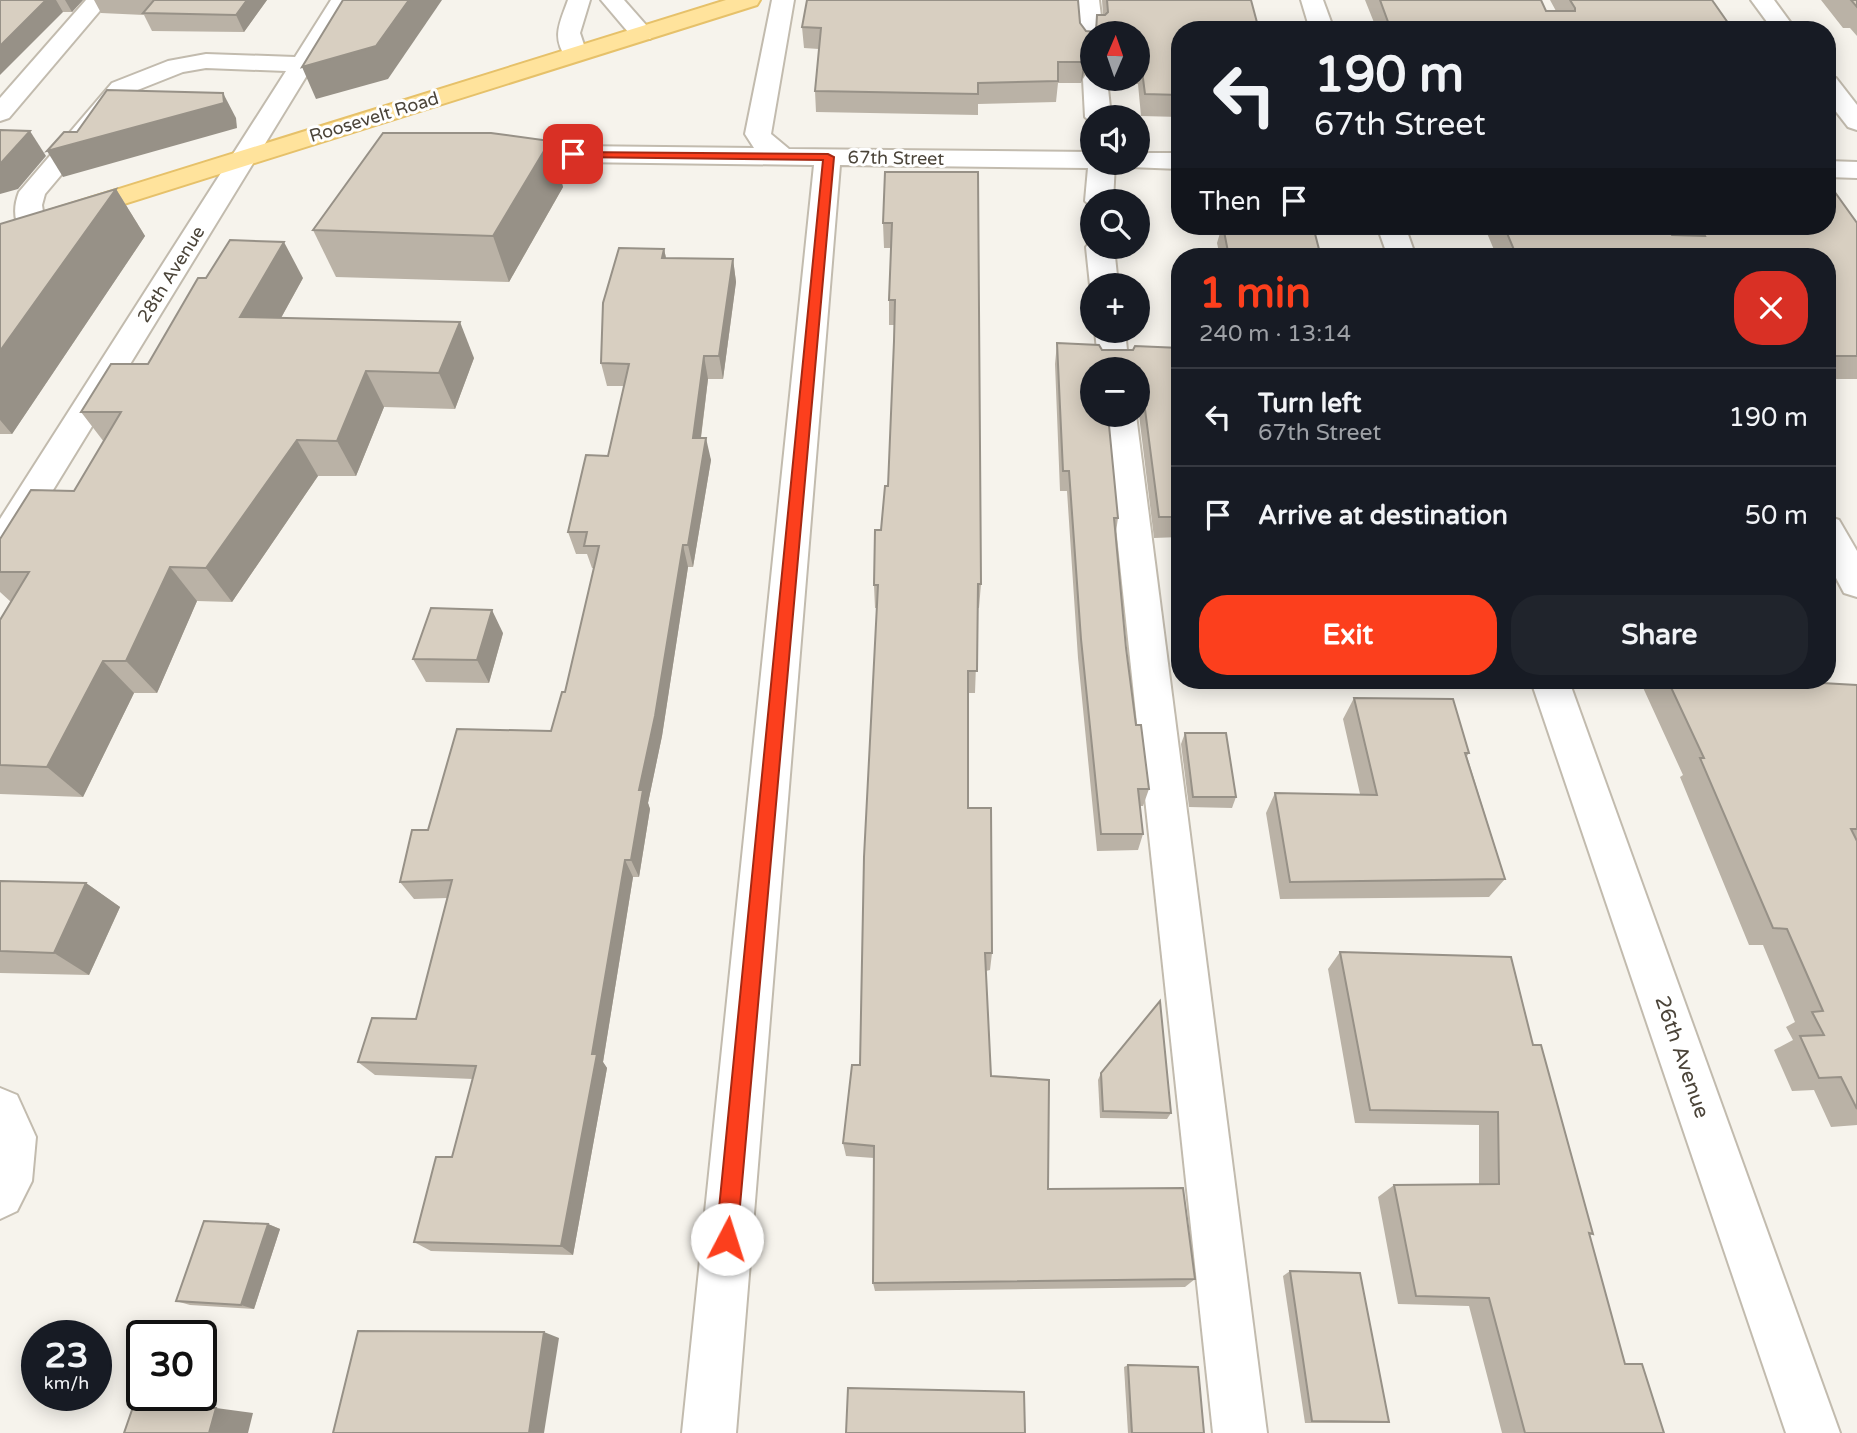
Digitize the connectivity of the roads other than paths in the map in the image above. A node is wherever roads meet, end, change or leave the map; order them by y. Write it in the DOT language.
graph roads {
  1 [pos="98,0"];
  2 [pos="342,0"];
  3 [pos="579,0"];
  4 [pos="612,0"];
  5 [pos="749,0"];
  6 [pos="783,0"];
  7 [pos="1088,0"];
  8 [pos="1312,0"];
  9 [pos="1762,0"];
  10 [pos="1090,21"];
  11 [pos="1319,21"];
  12 [pos="1778,21"];
  13 [pos="642,34"];
  14 [pos="575,54"];
  15 [pos="302,64"];
  16 [pos="1836,95"];
  17 [pos="0,113"];
  18 [pos="1857,122"];
  19 [pos="573,154"];
  20 [pos="783,156"];
  21 [pos="244,157"];
  22 [pos="828,157"];
  23 [pos="1080,160"];
  24 [pos="1150,161"];
  25 [pos="1171,161"];
  26 [pos="1836,169"];
  27 [pos="1857,170"];
  28 [pos="31,225"];
  29 [pos="0,235"];
  30 [pos="1121,427"];
  31 [pos="1836,545"];
  32 [pos="0,548"];
  33 [pos="1857,583"];
  34 [pos="1553,689"];
  35 [pos="0,1112"];
  36 [pos="0,1194"];
  37 [pos="709,1433"];
  38 [pos="1240,1433"];
  39 [pos="1813,1433"];
  1 -- 17 [label="street"];
  2 -- 15 [label="street, 28th Avenue"];
  3 -- 14 [label="street"];
  4 -- 13 [label="street"];
  5 -- 13 [label="main road, Roosevelt Road"];
  6 -- 20 [label="street"];
  7 -- 10 [label="street"];
  8 -- 11 [label="street"];
  9 -- 12 [label="street"];
  13 -- 14 [label="main road, Roosevelt Road"];
  14 -- 21 [label="main road, Roosevelt Road"];
  15 -- 21 [label="street, 28th Avenue"];
  15 -- 28 [label="street"];
  16 -- 18 [label="street"];
  19 -- 20 [label="street, 67th Street"];
  20 -- 22 [label="street, 67th Street"];
  21 -- 28 [label="main road, Roosevelt Road"];
  21 -- 32 [label="street, 28th Avenue"];
  22 -- 23 [label="street, 67th Street"];
  22 -- 37 [label="street"];
  24 -- 25 [label="street"];
  26 -- 27 [label="street"];
  28 -- 29 [label="main road, Roosevelt Road"];
  30 -- 38 [label="street"];
  31 -- 33 [label="street"];
  34 -- 39 [label="street, 26th Avenue"];
  35 -- 36 [label="street"];
}
